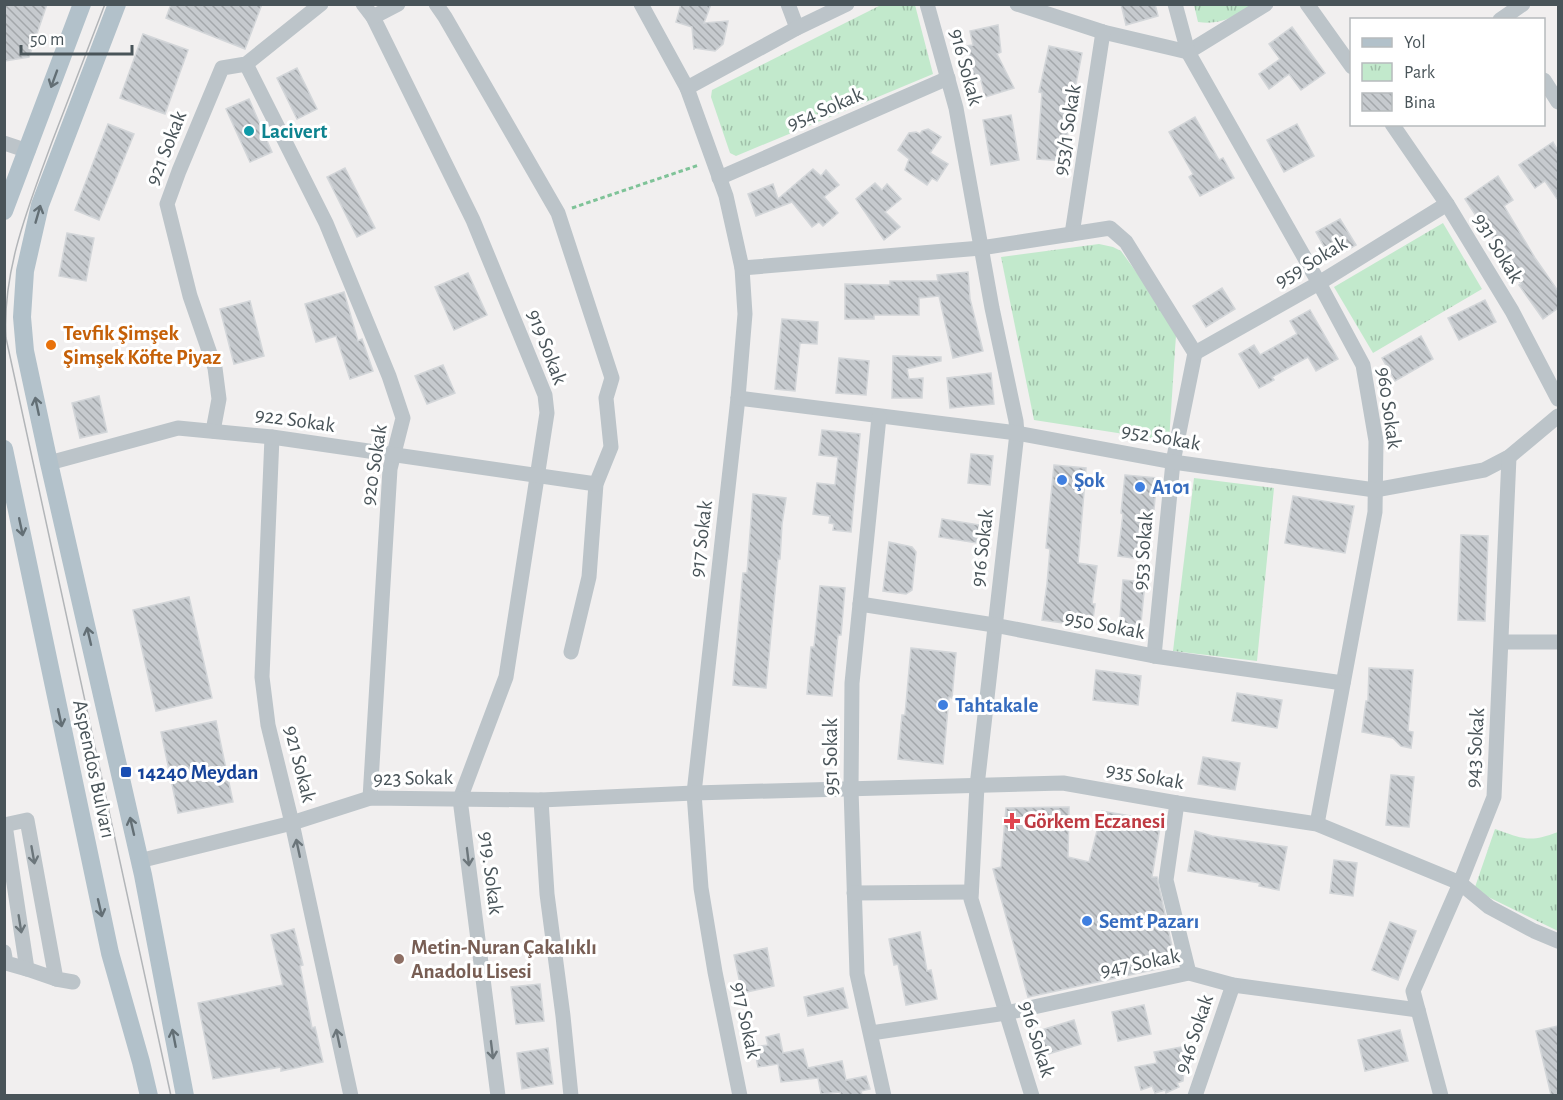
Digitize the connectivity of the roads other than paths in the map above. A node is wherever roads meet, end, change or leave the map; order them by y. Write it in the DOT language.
graph roads {
  1 [pos="82,4"];
  2 [pos="117,4"];
  3 [pos="321,4"];
  4 [pos="363,4"];
  5 [pos="398,4"];
  6 [pos="436,4"];
  7 [pos="641,4"];
  8 [pos="788,4"];
  9 [pos="847,4"];
  10 [pos="927,4"];
  11 [pos="1175,4"];
  12 [pos="1266,4"];
  13 [pos="1306,4"];
  14 [pos="1492,4"];
  15 [pos="1523,4"];
  16 [pos="1021,5"];
  17 [pos="373,17"];
  18 [pos="1500,18"];
  19 [pos="1502,18"];
  20 [pos="797,28"];
  21 [pos="1103,32"];
  22 [pos="1188,52"];
  23 [pos="246,64"];
  24 [pos="1350,64"];
  25 [pos="948,78"];
  26 [pos="1545,82"];
  27 [pos="687,88"];
  28 [pos="1558,102"];
  29 [pos="1393,126"];
  30 [pos="4,143"];
  31 [pos="28,151"];
  32 [pos="719,178"];
  33 [pos="1447,204"];
  34 [pos="4,211"];
  35 [pos="1072,234"];
  36 [pos="981,248"];
  37 [pos="742,268"];
  38 [pos="1319,283"];
  39 [pos="1195,353"];
  40 [pos="738,398"];
  41 [pos="1558,399"];
  42 [pos="1558,416"];
  43 [pos="879,417"];
  44 [pos="213,431"];
  45 [pos="1017,433"];
  46 [pos="272,437"];
  47 [pos="4,449"];
  48 [pos="393,455"];
  49 [pos="1509,457"];
  50 [pos="1173,462"];
  51 [pos="50,463"];
  52 [pos="537,474"];
  53 [pos="596,484"];
  54 [pos="1375,490"];
  55 [pos="860,604"];
  56 [pos="994,625"];
  57 [pos="1502,642"];
  58 [pos="1558,642"];
  59 [pos="571,652"];
  60 [pos="1154,656"];
  61 [pos="1343,683"];
  62 [pos="977,786"];
  63 [pos="851,789"];
  64 [pos="694,793"];
  65 [pos="370,798"];
  66 [pos="460,799"];
  67 [pos="541,800"];
  68 [pos="1177,803"];
  69 [pos="292,824"];
  70 [pos="1317,824"];
  71 [pos="5,825"];
  72 [pos="139,861"];
  73 [pos="1460,883"];
  74 [pos="971,892"];
  75 [pos="854,893"];
  76 [pos="1558,941"];
  77 [pos="5,959"];
  78 [pos="27,969"];
  79 [pos="1189,973"];
  80 [pos="56,979"];
  81 [pos="73,982"];
  82 [pos="1233,985"];
  83 [pos="1418,1010"];
  84 [pos="1006,1013"];
  85 [pos="871,1033"];
  86 [pos="149,1095"];
  87 [pos="185,1095"];
  88 [pos="351,1095"];
  89 [pos="498,1095"];
  90 [pos="571,1095"];
  91 [pos="740,1095"];
  92 [pos="884,1095"];
  93 [pos="1032,1095"];
  94 [pos="1195,1095"];
  95 [pos="1442,1095"];
  1 -- 31 [label="main road, one-way"];
  51 -- 2 [label="main road, Aspendos Bulvarı, one-way"];
  3 -- 23 [label="street, 921 Sokak"];
  4 -- 17 [label="street, 919 Sokak"];
  5 -- 17 [label="street"];
  6 -- 53 [label="street"];
  7 -- 27 [label="street, 917 Sokak"];
  8 -- 20 [label="street"];
  9 -- 20 [label="street"];
  10 -- 25 [label="street, 916 Sokak"];
  11 -- 22 [label="street, 960 Sokak"];
  12 -- 22 [label="street"];
  13 -- 24 [label="street"];
  14 -- 18 [label="street"];
  15 -- 19 [label="street"];
  16 -- 21 [label="street"];
  17 -- 52 [label="street, 919 Sokak"];
  20 -- 27 [label="street"];
  21 -- 22 [label="street"];
  21 -- 35 [label="street, 953/1 Sokak"];
  22 -- 38 [label="street, 960 Sokak"];
  23 -- 44 [label="street, 921 Sokak"];
  23 -- 48 [label="street, 920 Sokak"];
  25 -- 32 [label="street, 954 Sokak"];
  25 -- 36 [label="street, 916 Sokak"];
  26 -- 28 [label="street"];
  27 -- 32 [label="street, 917 Sokak"];
  29 -- 33 [label="street, 931 Sokak"];
  30 -- 31 [label="street"];
  31 -- 34 [label="main road"];
  32 -- 37 [label="street, 917 Sokak"];
  33 -- 38 [label="street, 959 Sokak"];
  33 -- 41 [label="street, 931 Sokak"];
  35 -- 36 [label="street"];
  35 -- 39 [label="street"];
  36 -- 37 [label="street"];
  36 -- 45 [label="street, 916 Sokak"];
  37 -- 40 [label="street, 917 Sokak"];
  38 -- 39 [label="street, 959 Sokak"];
  38 -- 54 [label="street, 960 Sokak"];
  39 -- 50 [label="street, 953 Sokak"];
  40 -- 43 [label="street, 952 Sokak"];
  40 -- 64 [label="street, 917 Sokak"];
  42 -- 49 [label="street, 952 Sokak"];
  43 -- 45 [label="street, 952 Sokak"];
  43 -- 55 [label="street, 951 Sokak"];
  44 -- 46 [label="street, 922 Sokak"];
  44 -- 51 [label="street, 922 Sokak"];
  45 -- 50 [label="street, 952 Sokak"];
  45 -- 56 [label="street, 916 Sokak"];
  46 -- 48 [label="street, 922 Sokak"];
  46 -- 69 [label="street, 921 Sokak"];
  47 -- 86 [label="main road, Aspendos Bulvarı, one-way"];
  48 -- 52 [label="street, 922 Sokak"];
  48 -- 65 [label="street, 920 Sokak"];
  49 -- 54 [label="street, 952 Sokak"];
  49 -- 57 [label="street, 943 Sokak"];
  50 -- 54 [label="street, 952 Sokak"];
  50 -- 60 [label="street, 953 Sokak"];
  72 -- 51 [label="main road, Aspendos Bulvarı, one-way"];
  52 -- 53 [label="street, 922 Sokak"];
  52 -- 66 [label="street, 919 Sokak"];
  53 -- 59 [label="street"];
  54 -- 61 [label="street, 960 Sokak"];
  55 -- 56 [label="street, 950 Sokak"];
  55 -- 63 [label="street, 951 Sokak"];
  56 -- 60 [label="street, 950 Sokak"];
  56 -- 62 [label="street, 916 Sokak"];
  57 -- 58 [label="street"];
  57 -- 73 [label="street, 943 Sokak"];
  60 -- 61 [label="street, 950 Sokak"];
  61 -- 70 [label="street, 960 Sokak"];
  62 -- 63 [label="street, 935 Sokak"];
  62 -- 68 [label="street, 935 Sokak"];
  62 -- 74 [label="street, 916 Sokak"];
  63 -- 64 [label="street, 935 Sokak"];
  63 -- 75 [label="street, 951 Sokak"];
  64 -- 67 [label="street, 923 Sokak"];
  64 -- 91 [label="street, 917 Sokak"];
  65 -- 66 [label="street, 923 Sokak"];
  65 -- 69 [label="street, 923 Sokak"];
  66 -- 67 [label="street, 923 Sokak"];
  66 -- 89 [label="street, 919. Sokak, one-way"];
  67 -- 90 [label="street"];
  68 -- 70 [label="street, 935 Sokak"];
  68 -- 79 [label="street"];
  69 -- 72 [label="street, 923 Sokak"];
  88 -- 69 [label="street, 921 Sokak, one-way"];
  70 -- 73 [label="street, 935 Sokak"];
  71 -- 78 [label="street, one-way"];
  71 -- 80 [label="street, one-way"];
  87 -- 72 [label="main road, Aspendos Bulvarı, one-way"];
  73 -- 76 [label="street, 935 Sokak"];
  73 -- 83 [label="street, 943 Sokak"];
  74 -- 75 [label="street"];
  74 -- 84 [label="street, 916 Sokak"];
  75 -- 85 [label="street, 951 Sokak"];
  77 -- 78 [label="street"];
  78 -- 80 [label="street"];
  79 -- 82 [label="street, 947 Sokak"];
  79 -- 84 [label="street, 947 Sokak"];
  80 -- 81 [label="street"];
  82 -- 83 [label="street, 947 Sokak"];
  82 -- 94 [label="street, 946 Sokak"];
  83 -- 95 [label="street, 943 Sokak"];
  84 -- 85 [label="street, 947 Sokak"];
  84 -- 93 [label="street, 916 Sokak"];
  85 -- 92 [label="street, 951 Sokak"];
}
